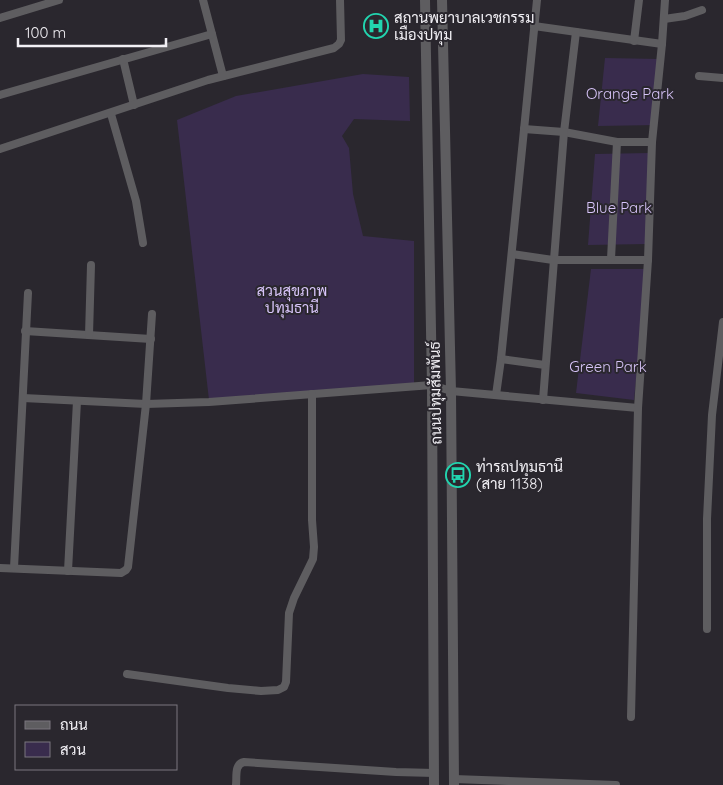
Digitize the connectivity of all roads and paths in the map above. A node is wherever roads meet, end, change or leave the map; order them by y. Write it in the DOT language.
graph roads {
  1 [pos="59,0"];
  2 [pos="203,0"];
  3 [pos="340,0"];
  4 [pos="425,0"];
  5 [pos="442,0"];
  6 [pos="537,0"];
  7 [pos="639,0"];
  8 [pos="665,0"];
  9 [pos="702,10"];
  10 [pos="0,18"];
  11 [pos="664,19"];
  12 [pos="534,26"];
  13 [pos="576,32"];
  14 [pos="212,34"];
  15 [pos="634,41"];
  16 [pos="662,44"];
  17 [pos="122,59"];
  18 [pos="223,76"];
  19 [pos="699,76"];
  20 [pos="723,78"];
  21 [pos="0,86"];
  22 [pos="1,95"];
  23 [pos="134,105"];
  24 [pos="111,114"];
  25 [pos="524,129"];
  26 [pos="564,132"];
  27 [pos="617,142"];
  28 [pos="652,142"];
  29 [pos="0,149"];
  30 [pos="143,243"];
  31 [pos="512,254"];
  32 [pos="611,259"];
  33 [pos="553,260"];
  34 [pos="648,260"];
  35 [pos="92,265"];
  36 [pos="28,293"];
  37 [pos="152,314"];
  38 [pos="723,322"];
  39 [pos="25,331"];
  40 [pos="90,335"];
  41 [pos="151,339"];
  42 [pos="501,359"];
  43 [pos="545,364"];
  44 [pos="432,385"];
  45 [pos="451,391"];
  46 [pos="312,394"];
  47 [pos="496,395"];
  48 [pos="23,398"];
  49 [pos="543,400"];
  50 [pos="77,401"];
  51 [pos="146,404"];
  52 [pos="638,408"];
  53 [pos="0,568"];
  54 [pos="14,568"];
  55 [pos="68,571"];
  56 [pos="707,630"];
  57 [pos="127,674"];
  58 [pos="631,717"];
  59 [pos="434,773"];
  60 [pos="454,782"];
  61 [pos="236,785"];
  62 [pos="434,785"];
  63 [pos="616,785"];
  1 -- 10 [label="street"];
  2 -- 14 [label="street"];
  3 -- 18 [label="street"];
  4 -- 44 [label="street, ถนนปทุมสัมพันธ์"];
  5 -- 45 [label="street, ถนนปทุมสัมพันธ์"];
  6 -- 12 [label="street"];
  7 -- 15 [label="street"];
  8 -- 11 [label="street"];
  9 -- 11 [label="street"];
  11 -- 16 [label="street"];
  12 -- 13 [label="street"];
  12 -- 25 [label="street"];
  13 -- 15 [label="street"];
  13 -- 26 [label="street"];
  14 -- 17 [label="street"];
  14 -- 18 [label="street"];
  15 -- 16 [label="street"];
  16 -- 28 [label="street"];
  17 -- 22 [label="street"];
  17 -- 23 [label="street"];
  18 -- 23 [label="street"];
  19 -- 20 [label="street"];
  21 -- 22 [label="street"];
  23 -- 24 [label="street"];
  24 -- 29 [label="street"];
  24 -- 30 [label="street"];
  25 -- 26 [label="street"];
  25 -- 31 [label="street"];
  26 -- 27 [label="street"];
  26 -- 33 [label="street"];
  27 -- 28 [label="street"];
  27 -- 32 [label="street"];
  28 -- 34 [label="street"];
  31 -- 33 [label="street"];
  31 -- 42 [label="street"];
  32 -- 33 [label="street"];
  32 -- 34 [label="street"];
  33 -- 43 [label="street"];
  34 -- 52 [label="street"];
  35 -- 40 [label="street"];
  36 -- 39 [label="street"];
  37 -- 41 [label="street"];
  38 -- 56 [label="street"];
  39 -- 40 [label="street"];
  39 -- 48 [label="street"];
  40 -- 41 [label="street"];
  41 -- 51 [label="street"];
  42 -- 43 [label="street"];
  42 -- 47 [label="street"];
  43 -- 49 [label="street"];
  44 -- 45 [label="street"];
  44 -- 46 [label="street"];
  44 -- 59 [label="street, ถนนปทุมสัมพันธ์"];
  45 -- 47 [label="street"];
  45 -- 60 [label="street, ถนนปทุมสัมพันธ์"];
  46 -- 51 [label="street"];
  46 -- 57 [label="street"];
  47 -- 49 [label="street"];
  48 -- 50 [label="street"];
  48 -- 54 [label="street"];
  49 -- 52 [label="street"];
  50 -- 51 [label="street"];
  50 -- 55 [label="street"];
  51 -- 55 [label="street"];
  52 -- 58 [label="street"];
  53 -- 54 [label="street"];
  54 -- 55 [label="street"];
  59 -- 61 [label="street"];
  59 -- 62 [label="street, ถนนปทุมสัมพันธ์"];
  60 -- 63 [label="street"];
}
